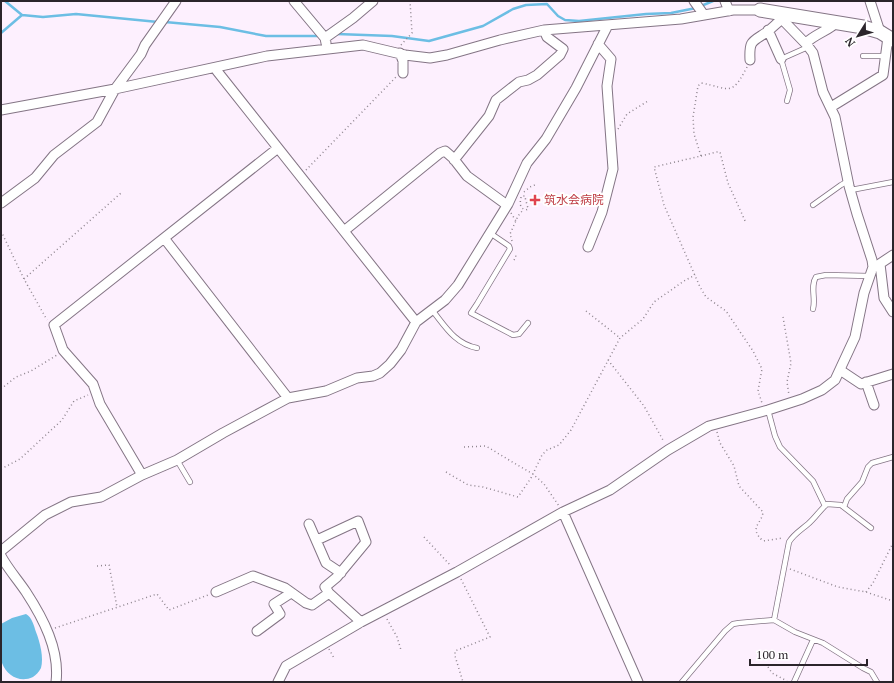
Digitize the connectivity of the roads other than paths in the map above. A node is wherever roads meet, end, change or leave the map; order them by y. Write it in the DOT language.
graph roads {
  1 [pos="176,1"];
  2 [pos="294,1"];
  3 [pos="373,1"];
  4 [pos="725,1"];
  5 [pos="870,1"];
  6 [pos="695,3"];
  7 [pos="729,10"];
  8 [pos="760,10"];
  9 [pos="703,14"];
  10 [pos="780,16"];
  11 [pos="837,22"];
  12 [pos="608,25"];
  13 [pos="544,30"];
  14 [pos="768,30"];
  15 [pos="889,37"];
  16 [pos="325,38"];
  17 [pos="598,44"];
  18 [pos="807,45"];
  19 [pos="328,48"];
  20 [pos="398,53"];
  21 [pos="863,56"];
  22 [pos="885,56"];
  23 [pos="781,59"];
  24 [pos="750,60"];
  25 [pos="217,71"];
  26 [pos="403,72"];
  27 [pos="115,89"];
  28 [pos="787,101"];
  29 [pos="831,107"];
  30 [pos="1,110"];
  31 [pos="278,148"];
  32 [pos="454,160"];
  33 [pos="893,182"];
  34 [pos="850,186"];
  35 [pos="1,203"];
  36 [pos="506,205"];
  37 [pos="813,205"];
  38 [pos="344,231"];
  39 [pos="490,233"];
  40 [pos="164,238"];
  41 [pos="588,247"];
  42 [pos="893,254"];
  43 [pos="877,266"];
  44 [pos="870,276"];
  45 [pos="812,309"];
  46 [pos="432,310"];
  47 [pos="893,312"];
  48 [pos="416,322"];
  49 [pos="528,323"];
  50 [pos="477,348"];
  51 [pos="840,370"];
  52 [pos="893,374"];
  53 [pos="866,382"];
  54 [pos="288,398"];
  55 [pos="874,405"];
  56 [pos="767,410"];
  57 [pos="893,457"];
  58 [pos="177,460"];
  59 [pos="142,475"];
  60 [pos="190,482"];
  61 [pos="825,506"];
  62 [pos="844,507"];
  63 [pos="563,512"];
  64 [pos="309,524"];
  65 [pos="871,528"];
  66 [pos="317,540"];
  67 [pos="1,551"];
  68 [pos="1,556"];
  69 [pos="341,573"];
  70 [pos="216,592"];
  71 [pos="291,593"];
  72 [pos="329,593"];
  73 [pos="774,620"];
  74 [pos="361,622"];
  75 [pos="257,631"];
  76 [pos="813,640"];
  77 [pos="56,682"];
  78 [pos="278,682"];
  79 [pos="638,682"];
  80 [pos="682,682"];
  81 [pos="794,682"];
  82 [pos="877,682"];
  1 -- 27 [label="street"];
  2 -- 16 [label="street"];
  3 -- 16 [label="street"];
  4 -- 7 [label="street"];
  5 -- 15 [label="street"];
  6 -- 9 [label="street"];
  7 -- 8 [label="street"];
  7 -- 9 [label="street"];
  8 -- 10 [label="street"];
  9 -- 12 [label="street"];
  10 -- 11 [label="street"];
  10 -- 14 [label="street"];
  10 -- 18 [label="street"];
  11 -- 15 [label="street"];
  11 -- 18 [label="street"];
  12 -- 13 [label="street"];
  12 -- 17 [label="street"];
  13 -- 20 [label="street"];
  13 -- 32 [label="street"];
  14 -- 23 [label="street"];
  14 -- 24 [label="street"];
  15 -- 22 [label="street"];
  16 -- 19 [label="street"];
  17 -- 36 [label="street"];
  17 -- 41 [label="street"];
  18 -- 23 [label="lane"];
  18 -- 29 [label="street"];
  19 -- 20 [label="street"];
  19 -- 27 [label="street"];
  20 -- 26 [label="street"];
  21 -- 22 [label="lane"];
  22 -- 29 [label="street"];
  23 -- 28 [label="lane"];
  25 -- 31 [label="street"];
  27 -- 30 [label="street"];
  27 -- 35 [label="street"];
  29 -- 34 [label="street"];
  31 -- 38 [label="street"];
  31 -- 40 [label="street"];
  32 -- 36 [label="street"];
  32 -- 38 [label="street"];
  33 -- 34 [label="lane"];
  34 -- 37 [label="lane"];
  34 -- 43 [label="street"];
  36 -- 39 [label="street"];
  38 -- 48 [label="street"];
  39 -- 46 [label="street"];
  39 -- 49 [label="lane"];
  40 -- 54 [label="street"];
  40 -- 59 [label="street"];
  42 -- 43 [label="street"];
  43 -- 44 [label="street"];
  43 -- 47 [label="street"];
  44 -- 45 [label="lane"];
  44 -- 51 [label="street"];
  46 -- 48 [label="street"];
  46 -- 50 [label="lane"];
  48 -- 54 [label="street"];
  51 -- 53 [label="street"];
  51 -- 56 [label="street"];
  52 -- 53 [label="street"];
  53 -- 55 [label="street"];
  54 -- 58 [label="street"];
  56 -- 61 [label="lane"];
  56 -- 63 [label="street"];
  57 -- 62 [label="lane"];
  58 -- 59 [label="street"];
  58 -- 60 [label="lane"];
  59 -- 67 [label="street"];
  61 -- 62 [label="lane"];
  61 -- 73 [label="lane"];
  62 -- 65 [label="lane"];
  63 -- 74 [label="street"];
  63 -- 79 [label="street"];
  64 -- 66 [label="street"];
  66 -- 69 [label="street"];
  66 -- 69 [label="street"];
  68 -- 77 [label="street"];
  69 -- 72 [label="street"];
  70 -- 71 [label="street"];
  71 -- 72 [label="street"];
  71 -- 75 [label="street"];
  72 -- 74 [label="street"];
  73 -- 76 [label="lane"];
  73 -- 80 [label="lane"];
  74 -- 78 [label="street"];
  76 -- 81 [label="lane"];
  76 -- 82 [label="lane"];
}
